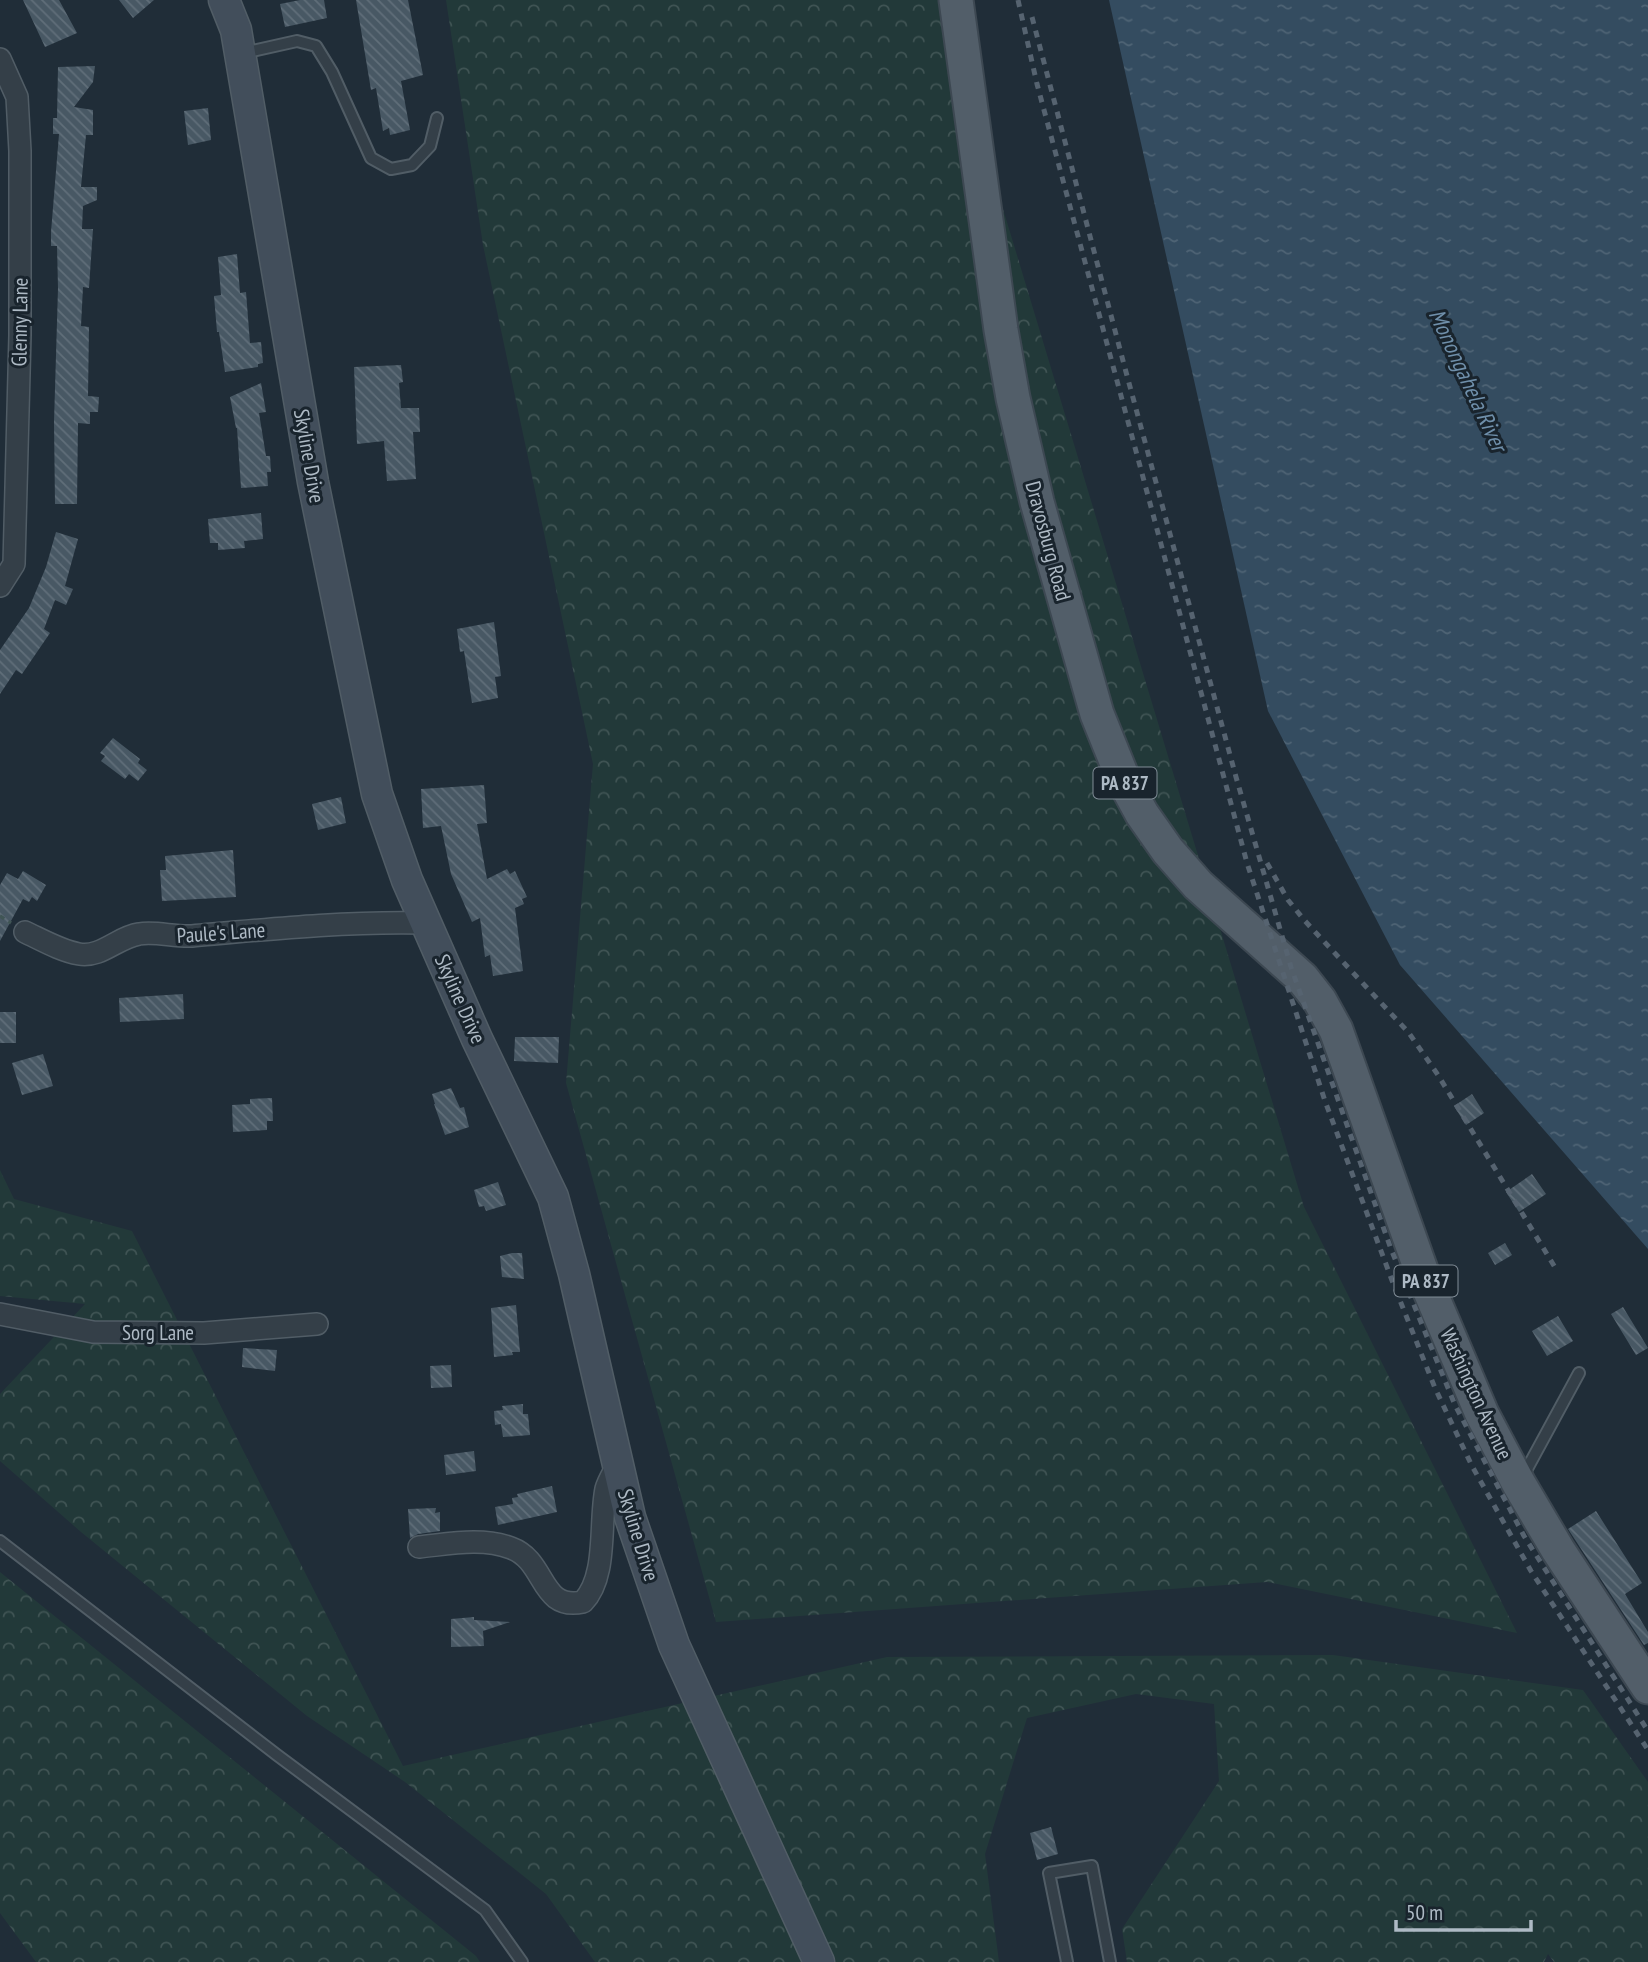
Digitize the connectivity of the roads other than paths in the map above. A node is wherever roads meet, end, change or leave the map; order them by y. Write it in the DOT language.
graph roads {
  1 [pos="224,0"];
  2 [pos="957,0"];
  3 [pos="240,53"];
  4 [pos="0,59"];
  5 [pos="437,118"];
  6 [pos="0,586"];
  7 [pos="426,923"];
  8 [pos="25,932"];
  9 [pos="1320,1001"];
  10 [pos="0,1314"];
  11 [pos="317,1324"];
  12 [pos="1578,1373"];
  13 [pos="618,1464"];
  14 [pos="1519,1484"];
  15 [pos="0,1541"];
  16 [pos="419,1547"];
  17 [pos="1648,1687"];
  18 [pos="522,1962"];
  19 [pos="819,1962"];
  20 [pos="1067,1962"];
  21 [pos="1110,1962"];
  1 -- 3 [label="street, Skyline Drive"];
  2 -- 9 [label="main road, Dravosburg Road / PA 837"];
  3 -- 5 [label="lane"];
  3 -- 7 [label="street, Skyline Drive"];
  4 -- 6 [label="street, Glenny Lane"];
  7 -- 8 [label="street, Paule's Lane"];
  7 -- 13 [label="street, Skyline Drive"];
  9 -- 14 [label="main road, Washington Avenue / PA 837"];
  10 -- 11 [label="street, Sorg Lane"];
  12 -- 14 [label="lane"];
  13 -- 16 [label="street"];
  13 -- 19 [label="street, Skyline Drive"];
  14 -- 17 [label="main road, Washington Avenue / PA 837"];
  15 -- 18 [label="lane"];
  20 -- 21 [label="lane"];
}
